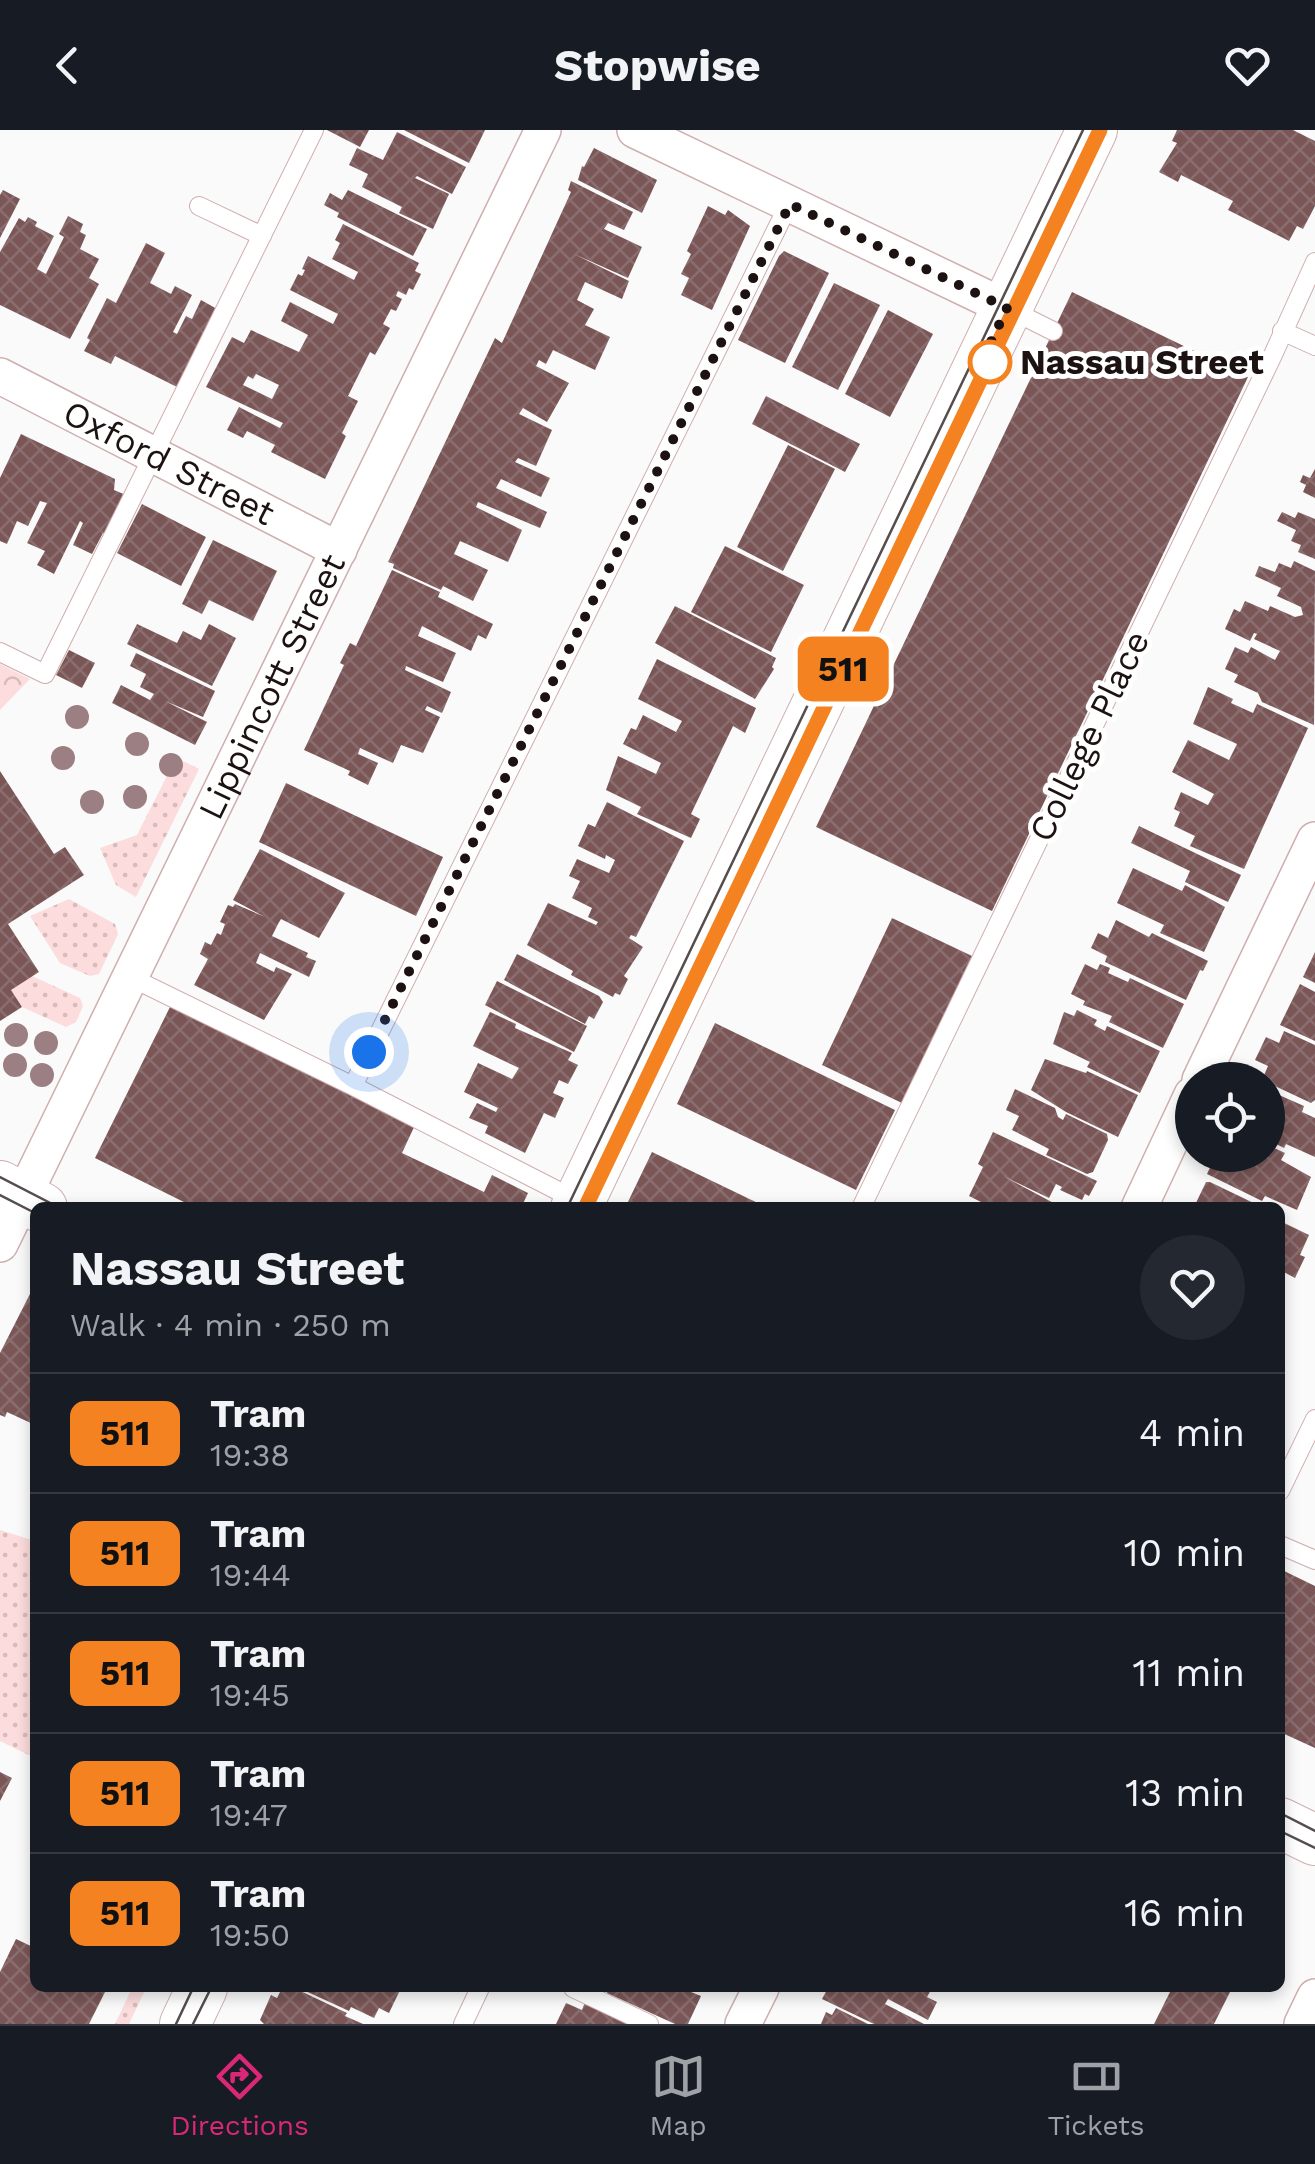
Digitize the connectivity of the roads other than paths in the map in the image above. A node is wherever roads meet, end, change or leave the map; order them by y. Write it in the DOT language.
graph roads {
  1 [pos="314,130"];
  2 [pos="544,130"];
  3 [pos="634,130"];
  4 [pos="1092,130"];
  5 [pos="790,204"];
  6 [pos="199,206"];
  7 [pos="262,236"];
  8 [pos="1315,262"];
  9 [pos="1007,308"];
  10 [pos="1053,331"];
  11 [pos="1282,331"];
  12 [pos="1315,346"];
  13 [pos="0,376"];
  14 [pos="154,454"];
  15 [pos="339,550"];
  16 [pos="0,652"];
  17 [pos="1315,840"];
  18 [pos="130,978"];
  19 [pos="1209,1062"];
  20 [pos="352,1086"];
  21 [pos="1175,1132"];
  22 [pos="22,1197"];
  23 [pos="572,1202"];
  24 [pos="579,1202"];
  25 [pos="864,1202"];
  26 [pos="1142,1202"];
  27 [pos="0,1244"];
  28 [pos="1315,1418"];
  29 [pos="1285,1481"];
  30 [pos="1285,1547"];
  31 [pos="1315,1560"];
  32 [pos="1285,1825"];
  33 [pos="1315,1840"];
  34 [pos="200,1992"];
  35 [pos="478,1992"];
  36 [pos="581,1992"];
  37 [pos="759,1992"];
  38 [pos="1315,1998"];
  39 [pos="185,2024"];
  40 [pos="463,2024"];
  41 [pos="648,2024"];
  42 [pos="743,2024"];
  43 [pos="1302,2024"];
  1 -- 7 [label="lane"];
  2 -- 15 [label="street, Lippincott Street"];
  3 -- 5 [label="street"];
  4 -- 9 [label="main road"];
  5 -- 9 [label="street"];
  5 -- 20 [label="lane"];
  6 -- 7 [label="lane"];
  7 -- 14 [label="lane"];
  8 -- 11 [label="lane, College Place"];
  9 -- 10 [label="lane"];
  9 -- 24 [label="main road"];
  11 -- 12 [label="lane"];
  11 -- 25 [label="lane, College Place"];
  13 -- 14 [label="street, Oxford Street"];
  14 -- 15 [label="street, Oxford Street"];
  14 -- 16 [label="lane"];
  15 -- 18 [label="street, Lippincott Street"];
  17 -- 19 [label="street"];
  18 -- 20 [label="lane"];
  18 -- 22 [label="street, Lippincott Street"];
  20 -- 23 [label="lane"];
  21 -- 26 [label="street"];
  22 -- 27 [label="street, Lippincott Street"];
  28 -- 29 [label="lane"];
  30 -- 31 [label="lane"];
  32 -- 33 [label="main road"];
  34 -- 39 [label="main road"];
  35 -- 40 [label="lane"];
  36 -- 41 [label="lane"];
  37 -- 42 [label="street"];
  38 -- 43 [label="street"];
}
